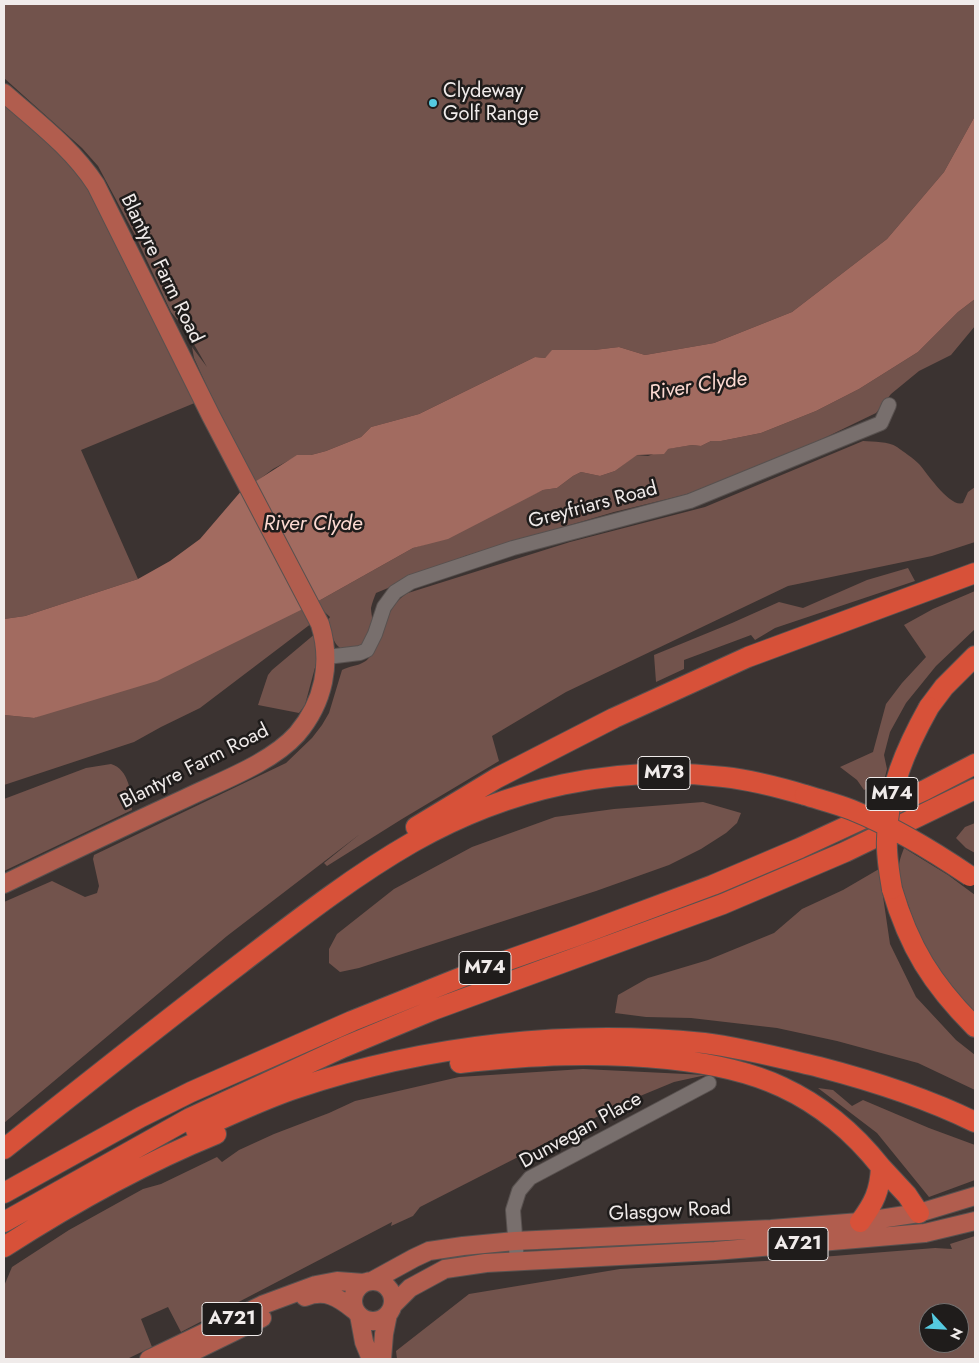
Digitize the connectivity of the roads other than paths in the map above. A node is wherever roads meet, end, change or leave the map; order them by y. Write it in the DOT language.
graph roads {
  1 [pos="4,93"];
  2 [pos="889,405"];
  3 [pos="975,572"];
  4 [pos="975,656"];
  5 [pos="327,658"];
  6 [pos="975,764"];
  7 [pos="975,789"];
  8 [pos="972,878"];
  9 [pos="4,884"];
  10 [pos="284,930"];
  11 [pos="975,1027"];
  12 [pos="802,1063"];
  13 [pos="431,1066"];
  14 [pos="709,1083"];
  15 [pos="975,1122"];
  16 [pos="4,1149"];
  17 [pos="881,1167"];
  18 [pos="61,1191"];
  19 [pos="4,1193"];
  20 [pos="975,1196"];
  21 [pos="919,1213"];
  22 [pos="975,1214"];
  23 [pos="975,1221"];
  24 [pos="4,1222"];
  25 [pos="860,1222"];
  26 [pos="515,1241"];
  27 [pos="4,1247"];
  28 [pos="517,1261"];
  29 [pos="368,1282"];
  30 [pos="391,1310"];
  31 [pos="356,1312"];
  32 [pos="149,1359"];
  33 [pos="178,1359"];
  34 [pos="372,1359"];
  35 [pos="382,1359"];
  1 -- 5 [label="main road, Blantyre Farm Road"];
  2 -- 5 [label="street, Greyfriars Road"];
  3 -- 10 [label="highway"];
  4 -- 11 [label="highway, M74, bridge"];
  5 -- 9 [label="main road, Blantyre Farm Road"];
  6 -- 19 [label="highway, M74"];
  7 -- 18 [label="highway, M74"];
  8 -- 10 [label="highway, M73, bridge"];
  10 -- 16 [label="highway"];
  12 -- 13 [label="highway, M74"];
  12 -- 15 [label="highway, M74"];
  12 -- 18 [label="highway, M74"];
  13 -- 17 [label="highway"];
  13 -- 27 [label="highway"];
  14 -- 26 [label="street, Dunvegan Place"];
  17 -- 21 [label="highway"];
  17 -- 25 [label="highway"];
  18 -- 24 [label="highway, M74"];
  20 -- 21 [label="main road, Glasgow Road / A721"];
  21 -- 22 [label="main road"];
  21 -- 25 [label="main road, Glasgow Road / A721"];
  23 -- 28 [label="main road, Glasgow Road / A721"];
  25 -- 26 [label="main road, Glasgow Road / A721"];
  26 -- 28 [label="street, Dunvegan Place"];
  26 -- 29 [label="main road, Glasgow Road / A721"];
  28 -- 30 [label="main road, Glasgow Road / A721"];
  29 -- 30 [label="main road"];
  29 -- 31 [label="main road"];
  29 -- 32 [label="main road, A721"];
  30 -- 31 [label="main road"];
  30 -- 35 [label="main road"];
  31 -- 33 [label="main road, A721"];
  31 -- 34 [label="main road"];
}
